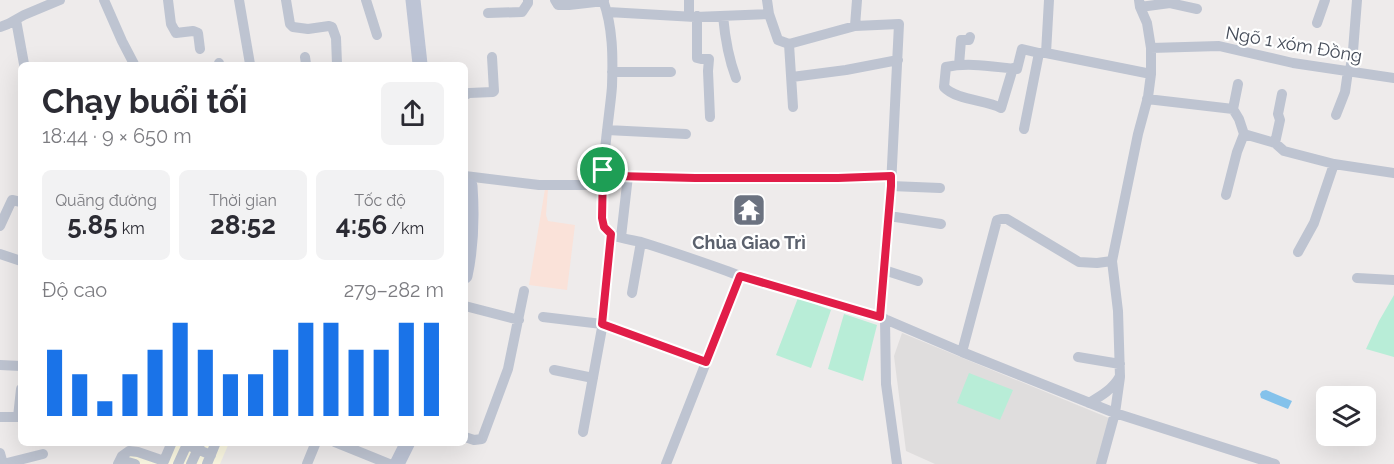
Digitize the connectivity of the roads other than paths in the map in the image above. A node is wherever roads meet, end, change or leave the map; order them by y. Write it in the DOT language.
graph roads {
  1 [pos="60,0"];
  2 [pos="104,0"];
  3 [pos="168,0"];
  4 [pos="239,0"];
  5 [pos="286,0"];
  6 [pos="366,0"];
  7 [pos="413,0"];
  8 [pos="528,0"];
  9 [pos="555,0"];
  10 [pos="604,0"];
  11 [pos="689,0"];
  12 [pos="767,0"];
  13 [pos="857,0"];
  14 [pos="1049,0"];
  15 [pos="1325,0"];
  16 [pos="1358,0"];
  17 [pos="1139,4"];
  18 [pos="1197,9"];
  19 [pos="608,12"];
  20 [pos="488,13"];
  21 [pos="769,14"];
  22 [pos="693,16"];
  23 [pos="723,16"];
  24 [pos="16,20"];
  25 [pos="1317,23"];
  26 [pos="855,26"];
  27 [pos="0,27"];
  28 [pos="377,34"];
  29 [pos="970,37"];
  30 [pos="789,44"];
  31 [pos="1151,48"];
  32 [pos="200,49"];
  33 [pos="1042,53"];
  34 [pos="492,57"];
  35 [pos="898,60"];
  36 [pos="24,62"];
  37 [pos="133,62"];
  38 [pos="250,62"];
  39 [pos="336,62"];
  40 [pos="420,62"];
  41 [pos="959,65"];
  42 [pos="1013,68"];
  43 [pos="1349,71"];
  44 [pos="612,72"];
  45 [pos="670,72"];
  46 [pos="1151,74"];
  47 [pos="792,77"];
  48 [pos="736,78"];
  49 [pos="1394,78"];
  50 [pos="1238,84"];
  51 [pos="468,93"];
  52 [pos="1282,94"];
  53 [pos="1147,99"];
  54 [pos="793,107"];
  55 [pos="1233,109"];
  56 [pos="1336,115"];
  57 [pos="710,117"];
  58 [pos="607,129"];
  59 [pos="1024,129"];
  60 [pos="686,134"];
  61 [pos="1244,134"];
  62 [pos="1275,143"];
  63 [pos="1334,164"];
  64 [pos="603,170"];
  65 [pos="1394,173"];
  66 [pos="623,176"];
  67 [pos="468,181"];
  68 [pos="891,181"];
  69 [pos="603,185"];
  70 [pos="940,188"];
  71 [pos="1226,195"];
  72 [pos="18,201"];
  73 [pos="889,216"];
  74 [pos="941,224"];
  75 [pos="0,226"];
  76 [pos="616,236"];
  77 [pos="641,242"];
  78 [pos="1298,252"];
  79 [pos="0,254"];
  80 [pos="18,260"];
  81 [pos="1112,261"];
  82 [pos="884,270"];
  83 [pos="740,276"];
  84 [pos="1357,278"];
  85 [pos="1394,280"];
  86 [pos="918,281"];
  87 [pos="524,291"];
  88 [pos="632,293"];
  89 [pos="468,307"];
  90 [pos="543,317"];
  91 [pos="882,318"];
  92 [pos="519,320"];
  93 [pos="602,324"];
  94 [pos="967,356"];
  95 [pos="1078,357"];
  96 [pos="706,362"];
  97 [pos="0,365"];
  98 [pos="18,366"];
  99 [pos="1120,369"];
  100 [pos="554,370"];
  101 [pos="593,378"];
  102 [pos="1089,403"];
  103 [pos="1115,413"];
  104 [pos="0,417"];
  105 [pos="18,417"];
  106 [pos="584,432"];
  107 [pos="468,438"];
  108 [pos="172,446"];
  109 [pos="186,446"];
  110 [pos="200,446"];
  111 [pos="314,446"];
  112 [pos="347,446"];
  113 [pos="406,446"];
  114 [pos="0,453"];
  115 [pos="43,454"];
  116 [pos="209,459"];
  117 [pos="174,462"];
  118 [pos="127,463"];
  119 [pos="398,463"];
  120 [pos="3,464"];
  121 [pos="192,464"];
  122 [pos="307,464"];
  123 [pos="666,464"];
  124 [pos="897,464"];
  125 [pos="1101,464"];
  126 [pos="1275,464"];
  1 -- 24 [label="street"];
  2 -- 37 [label="street"];
  3 -- 32 [label="street"];
  4 -- 38 [label="street"];
  5 -- 39 [label="street"];
  6 -- 28 [label="street"];
  7 -- 40 [label="main road"];
  8 -- 20 [label="street"];
  9 -- 10 [label="street"];
  10 -- 19 [label="street"];
  11 -- 22 [label="street"];
  12 -- 21 [label="street"];
  13 -- 26 [label="street"];
  14 -- 33 [label="street"];
  15 -- 25 [label="street"];
  16 -- 43 [label="street"];
  17 -- 18 [label="street"];
  17 -- 31 [label="street"];
  19 -- 22 [label="street"];
  19 -- 44 [label="street"];
  21 -- 23 [label="street"];
  21 -- 30 [label="street"];
  22 -- 23 [label="street"];
  22 -- 57 [label="street"];
  23 -- 48 [label="street"];
  24 -- 27 [label="street"];
  24 -- 36 [label="street"];
  26 -- 30 [label="street"];
  26 -- 35 [label="street"];
  29 -- 41 [label="street"];
  30 -- 47 [label="street"];
  31 -- 43 [label="street, Ngõ 1 xóm Đồng"];
  31 -- 46 [label="street"];
  33 -- 42 [label="street"];
  33 -- 46 [label="street"];
  33 -- 59 [label="street"];
  34 -- 51 [label="street"];
  35 -- 47 [label="street"];
  35 -- 68 [label="street"];
  41 -- 42 [label="street"];
  41 -- 42 [label="street"];
  43 -- 49 [label="street, Ngõ 1 xóm Đồng"];
  43 -- 56 [label="street"];
  44 -- 45 [label="street"];
  44 -- 58 [label="street"];
  46 -- 53 [label="street"];
  47 -- 54 [label="street"];
  50 -- 55 [label="street"];
  52 -- 62 [label="street"];
  53 -- 55 [label="street"];
  53 -- 81 [label="street"];
  55 -- 61 [label="street"];
  58 -- 60 [label="street"];
  58 -- 64 [label="street"];
  61 -- 62 [label="street"];
  61 -- 71 [label="street"];
  62 -- 63 [label="street"];
  63 -- 65 [label="street"];
  63 -- 78 [label="street"];
  64 -- 66 [label="street"];
  64 -- 69 [label="street"];
  66 -- 68 [label="street"];
  66 -- 69 [label="street"];
  66 -- 76 [label="street"];
  67 -- 69 [label="street"];
  68 -- 70 [label="street"];
  68 -- 73 [label="street"];
  69 -- 76 [label="street"];
  72 -- 75 [label="street"];
  73 -- 74 [label="street"];
  73 -- 82 [label="street"];
  76 -- 77 [label="street"];
  76 -- 93 [label="street"];
  77 -- 83 [label="street"];
  77 -- 88 [label="street"];
  79 -- 80 [label="street"];
  81 -- 94 [label="street"];
  81 -- 99 [label="street"];
  82 -- 86 [label="street"];
  82 -- 91 [label="street"];
  83 -- 91 [label="street"];
  83 -- 96 [label="street"];
  84 -- 85 [label="street"];
  87 -- 92 [label="street"];
  89 -- 92 [label="street"];
  90 -- 93 [label="street"];
  91 -- 94 [label="street"];
  91 -- 124 [label="street"];
  92 -- 107 [label="street"];
  93 -- 96 [label="street"];
  93 -- 101 [label="street"];
  94 -- 102 [label="street"];
  95 -- 99 [label="street"];
  96 -- 123 [label="street"];
  97 -- 98 [label="street"];
  99 -- 102 [label="street"];
  99 -- 103 [label="street"];
  100 -- 101 [label="street"];
  101 -- 106 [label="street"];
  102 -- 103 [label="street"];
  103 -- 125 [label="street"];
  103 -- 126 [label="street"];
  104 -- 105 [label="street"];
  108 -- 117 [label="street"];
  109 -- 117 [label="street"];
  110 -- 116 [label="street"];
  110 -- 121 [label="street"];
  111 -- 122 [label="street"];
  112 -- 119 [label="street"];
  113 -- 119 [label="main road"];
  114 -- 120 [label="street"];
  115 -- 120 [label="street"];
  117 -- 118 [label="street"];
  117 -- 121 [label="street"];
}
